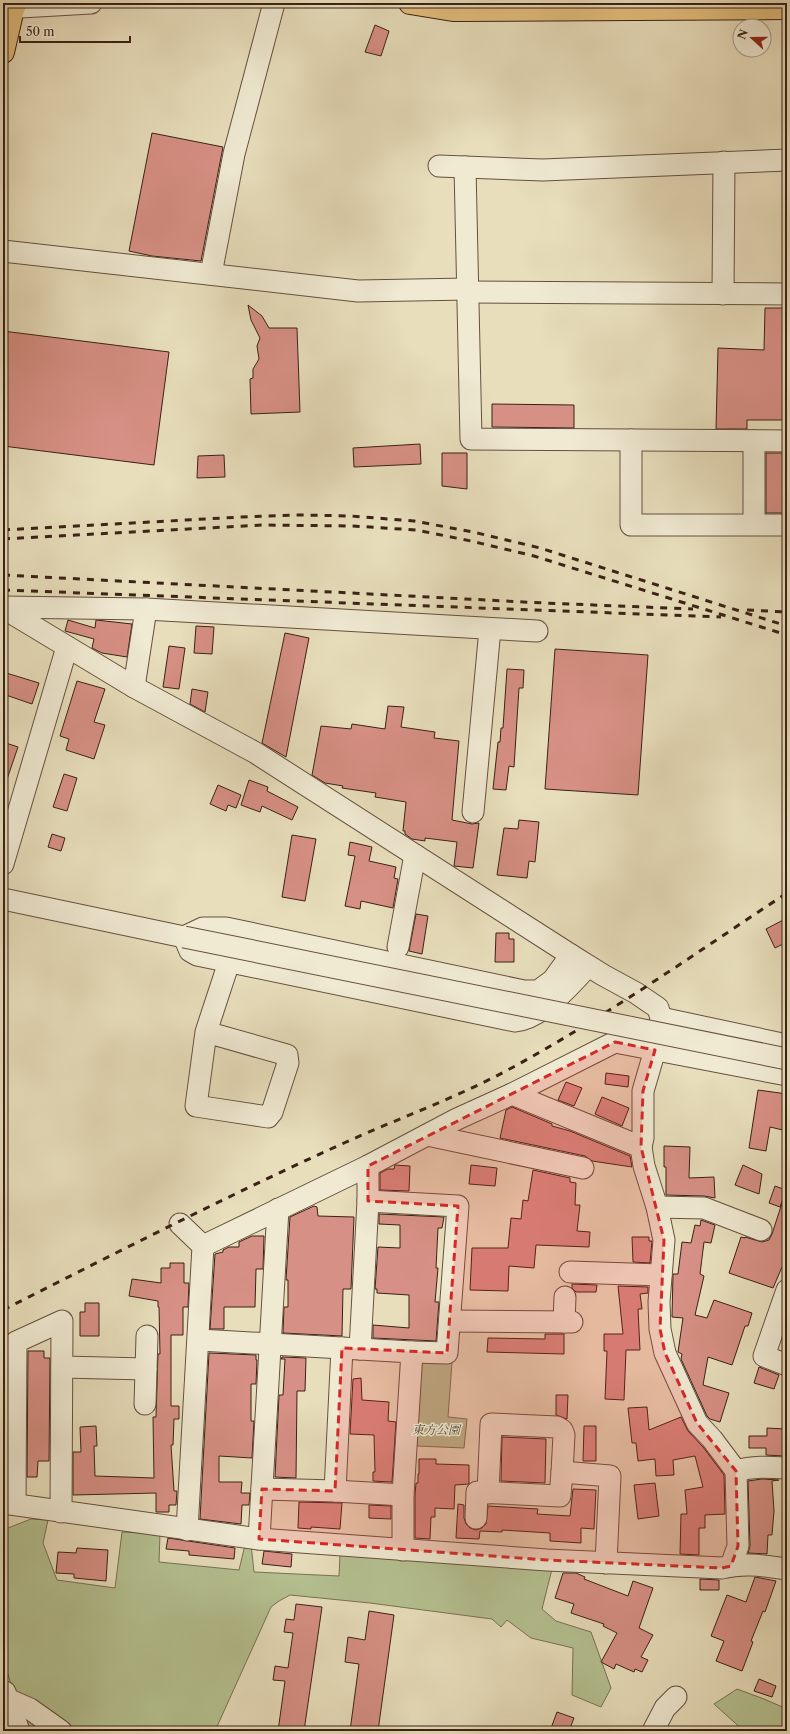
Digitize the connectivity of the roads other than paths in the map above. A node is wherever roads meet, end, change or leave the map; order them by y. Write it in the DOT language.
graph roads {
  1 [pos="91,3"];
  2 [pos="274,3"];
  3 [pos="410,3"];
  4 [pos="556,6"];
  5 [pos="11,7"];
  6 [pos="787,8"];
  7 [pos="3,52"];
  8 [pos="787,160"];
  9 [pos="724,162"];
  10 [pos="439,166"];
  11 [pos="465,167"];
  12 [pos="3,251"];
  13 [pos="211,274"];
  14 [pos="468,290"];
  15 [pos="723,294"];
  16 [pos="787,294"];
  17 [pos="631,440"];
  18 [pos="754,441"];
  19 [pos="787,441"];
  20 [pos="754,524"];
  21 [pos="787,525"];
  22 [pos="3,607"];
  23 [pos="146,609"];
  24 [pos="3,611"];
  25 [pos="490,629"];
  26 [pos="537,631"];
  27 [pos="68,647"];
  28 [pos="134,687"];
  29 [pos="473,812"];
  30 [pos="415,854"];
  31 [pos="3,864"];
  32 [pos="3,899"];
  33 [pos="184,937"];
  34 [pos="398,948"];
  35 [pos="571,955"];
  36 [pos="229,962"];
  37 [pos="588,966"];
  38 [pos="661,1018"];
  39 [pos="206,1032"];
  40 [pos="787,1045"];
  41 [pos="655,1050"];
  42 [pos="787,1059"];
  43 [pos="787,1075"];
  44 [pos="512,1094"];
  45 [pos="427,1135"];
  46 [pos="642,1147"];
  47 [pos="368,1166"];
  48 [pos="583,1168"];
  49 [pos="368,1201"];
  50 [pos="658,1207"];
  51 [pos="278,1209"];
  52 [pos="180,1224"];
  53 [pos="761,1230"];
  54 [pos="203,1246"];
  55 [pos="570,1272"];
  56 [pos="661,1274"];
  57 [pos="787,1290"];
  58 [pos="565,1297"];
  59 [pos="450,1321"];
  60 [pos="147,1336"];
  61 [pos="199,1340"];
  62 [pos="271,1344"];
  63 [pos="351,1349"];
  64 [pos="412,1352"];
  65 [pos="787,1365"];
  66 [pos="62,1367"];
  67 [pos="146,1369"];
  68 [pos="145,1404"];
  69 [pos="787,1468"];
  70 [pos="736,1471"];
  71 [pos="562,1472"];
  72 [pos="262,1489"];
  73 [pos="335,1491"];
  74 [pos="488,1493"];
  75 [pos="404,1495"];
  76 [pos="9,1504"];
  77 [pos="61,1512"];
  78 [pos="476,1518"];
  79 [pos="188,1530"];
  80 [pos="259,1540"];
  81 [pos="403,1550"];
  82 [pos="606,1563"];
  83 [pos="731,1566"];
  84 [pos="787,1569"];
  85 [pos="5,1693"];
  86 [pos="676,1697"];
  87 [pos="19,1731"];
  88 [pos="61,1731"];
  89 [pos="653,1731"];
  1 -- 5 [label="street"];
  2 -- 13 [label="street"];
  3 -- 4 [label="main road"];
  4 -- 6 [label="main road"];
  5 -- 7 [label="main road"];
  8 -- 9 [label="street"];
  9 -- 11 [label="street"];
  9 -- 15 [label="street"];
  10 -- 11 [label="street"];
  11 -- 14 [label="street"];
  12 -- 13 [label="street"];
  13 -- 14 [label="street"];
  14 -- 15 [label="street"];
  14 -- 17 [label="street"];
  15 -- 16 [label="street"];
  17 -- 18 [label="street"];
  17 -- 20 [label="street"];
  18 -- 19 [label="street"];
  18 -- 20 [label="street"];
  20 -- 21 [label="street"];
  22 -- 23 [label="street"];
  23 -- 25 [label="street"];
  23 -- 28 [label="street"];
  24 -- 27 [label="street"];
  25 -- 26 [label="street"];
  25 -- 29 [label="street"];
  27 -- 28 [label="street"];
  27 -- 31 [label="street"];
  28 -- 30 [label="street"];
  30 -- 34 [label="street"];
  30 -- 35 [label="street"];
  32 -- 33 [label="street"];
  33 -- 35 [label="street"];
  33 -- 36 [label="street"];
  33 -- 42 [label="street, bridge"];
  35 -- 37 [label="street"];
  36 -- 37 [label="street"];
  36 -- 39 [label="street"];
  37 -- 38 [label="street"];
  38 -- 40 [label="street"];
  38 -- 41 [label="street"];
  39 -- 39 [label="street"];
  41 -- 43 [label="street"];
  41 -- 44 [label="street"];
  41 -- 46 [label="street"];
  44 -- 45 [label="street"];
  44 -- 46 [label="street"];
  45 -- 47 [label="street"];
  45 -- 48 [label="street"];
  46 -- 50 [label="street"];
  47 -- 49 [label="street"];
  47 -- 51 [label="street"];
  49 -- 59 [label="street"];
  49 -- 63 [label="street"];
  50 -- 53 [label="street"];
  50 -- 56 [label="street"];
  51 -- 54 [label="street"];
  51 -- 62 [label="street"];
  52 -- 54 [label="street"];
  54 -- 61 [label="street"];
  55 -- 56 [label="street"];
  56 -- 70 [label="street"];
  57 -- 65 [label="street"];
  58 -- 59 [label="street"];
  59 -- 64 [label="street"];
  60 -- 67 [label="street"];
  61 -- 62 [label="street"];
  61 -- 79 [label="street"];
  62 -- 63 [label="street"];
  62 -- 72 [label="street"];
  63 -- 64 [label="street"];
  63 -- 73 [label="street"];
  64 -- 75 [label="street"];
  66 -- 67 [label="street"];
  66 -- 76 [label="street"];
  66 -- 77 [label="street"];
  67 -- 68 [label="street"];
  69 -- 70 [label="street"];
  70 -- 83 [label="street"];
  71 -- 74 [label="street"];
  71 -- 74 [label="street"];
  71 -- 82 [label="street"];
  72 -- 73 [label="street"];
  72 -- 80 [label="street"];
  73 -- 75 [label="street"];
  74 -- 78 [label="street"];
  75 -- 81 [label="street"];
  76 -- 77 [label="street"];
  77 -- 79 [label="street"];
  79 -- 80 [label="street"];
  80 -- 81 [label="street"];
  81 -- 82 [label="street"];
  82 -- 83 [label="street"];
  83 -- 84 [label="street"];
  85 -- 87 [label="street"];
  85 -- 88 [label="street"];
  86 -- 89 [label="street"];
}
